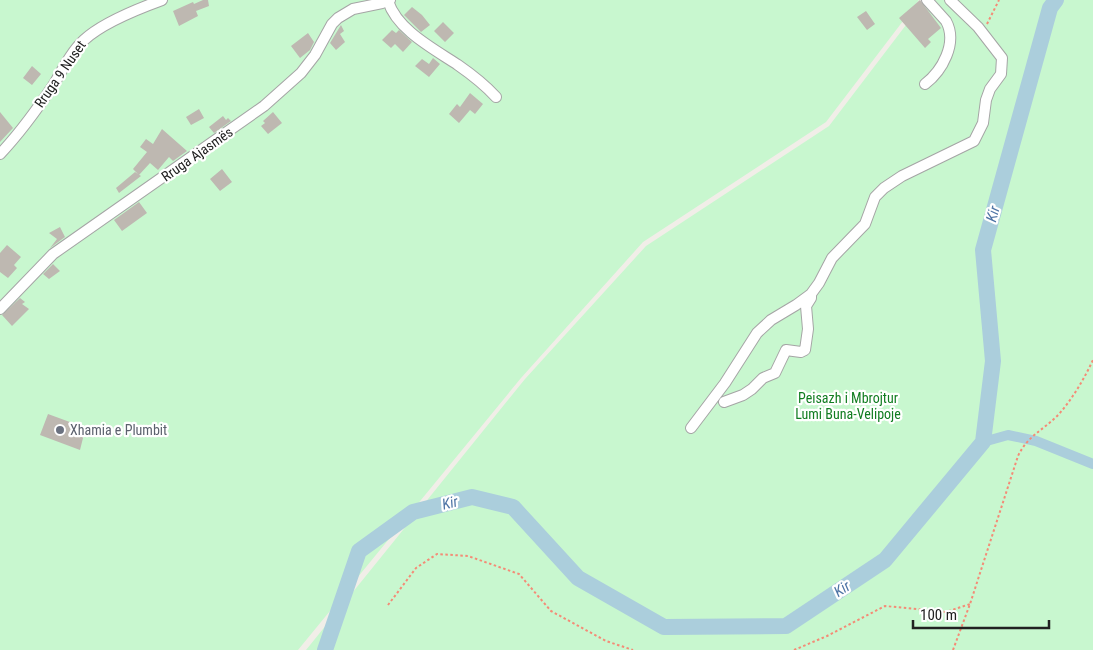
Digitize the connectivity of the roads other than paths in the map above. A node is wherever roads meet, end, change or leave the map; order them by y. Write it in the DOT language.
graph roads {
  1 [pos="162,0"];
  2 [pos="927,0"];
  3 [pos="950,0"];
  4 [pos="389,1"];
  5 [pos="924,84"];
  6 [pos="496,97"];
  7 [pos="0,154"];
  8 [pos="811,294"];
  9 [pos="0,309"];
  10 [pos="724,402"];
  11 [pos="691,428"];
  1 -- 7 [label="street, Rruga 9 Nuset"];
  2 -- 5 [label="street"];
  3 -- 8 [label="street"];
  4 -- 6 [label="street, Rruga Ajasmës"];
  4 -- 9 [label="street, Rruga Ajasmës"];
  8 -- 10 [label="street"];
  8 -- 11 [label="street"];
}
